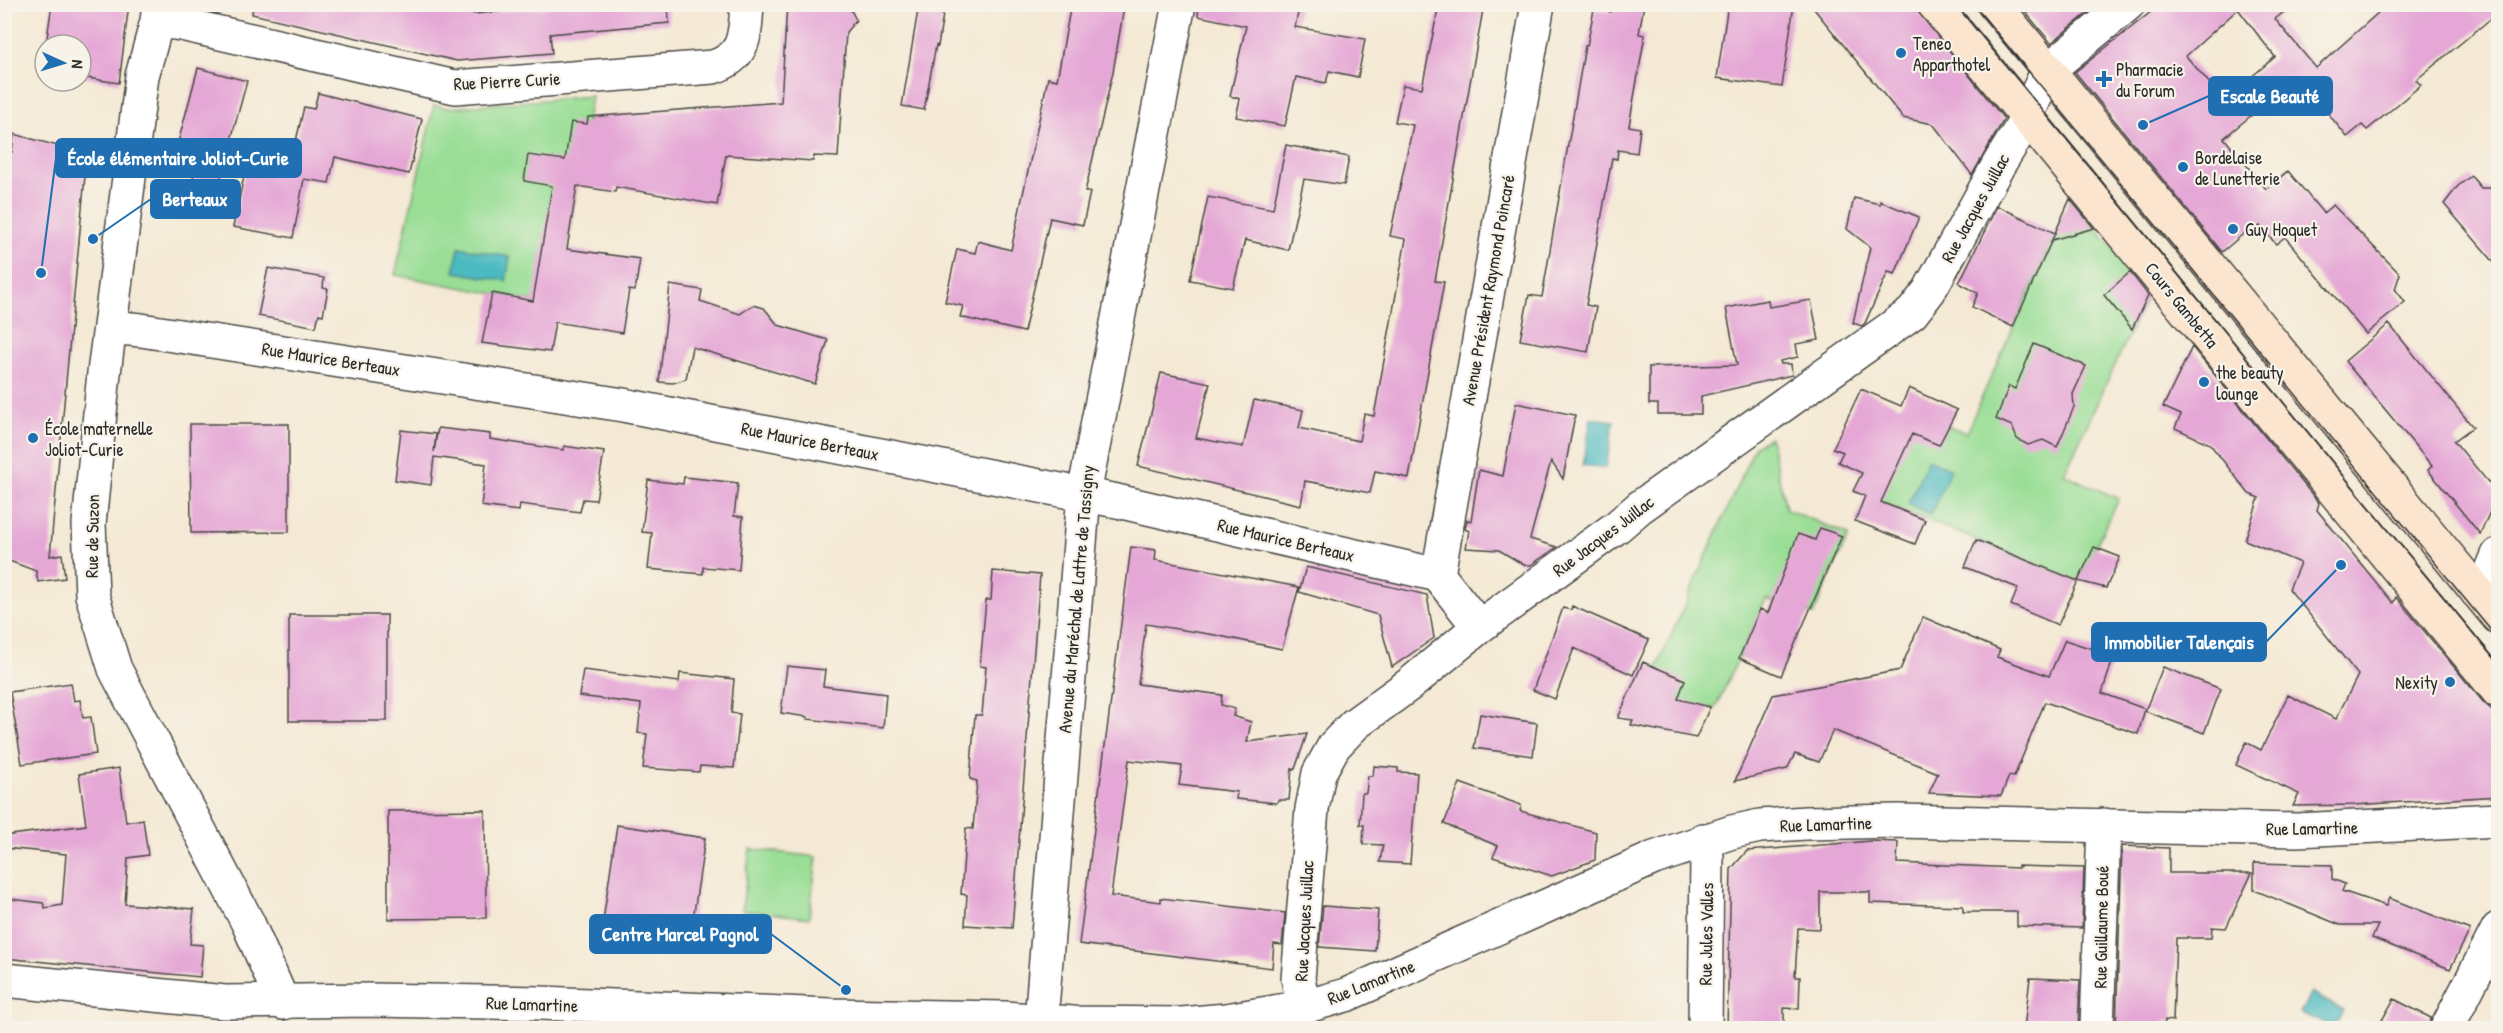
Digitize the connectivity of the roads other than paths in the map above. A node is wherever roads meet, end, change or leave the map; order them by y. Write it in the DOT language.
graph roads {
  1 [pos="747,4"];
  2 [pos="1179,4"];
  3 [pos="1538,4"];
  4 [pos="1934,4"];
  5 [pos="1994,4"];
  6 [pos="2128,4"];
  7 [pos="158,13"];
  8 [pos="2048,70"];
  9 [pos="2027,117"];
  10 [pos="110,327"];
  11 [pos="1084,494"];
  12 [pos="2499,555"];
  13 [pos="1438,574"];
  14 [pos="2477,592"];
  15 [pos="2499,617"];
  16 [pos="1479,627"];
  17 [pos="2499,691"];
  18 [pos="2499,820"];
  19 [pos="2104,825"];
  20 [pos="1703,840"];
  21 [pos="2499,929"];
  22 [pos="4,980"];
  23 [pos="1304,1007"];
  24 [pos="287,1016"];
  25 [pos="1041,1021"];
  26 [pos="1705,1029"];
  27 [pos="2097,1029"];
  28 [pos="2447,1029"];
  1 -- 7 [label="street, Rue Pierre Curie"];
  2 -- 11 [label="street, Avenue du Maréchal de Lattre de Tassigny"];
  3 -- 13 [label="street, Avenue Président Raymond Poincaré"];
  4 -- 9 [label="main road, Cours Gambetta"];
  5 -- 8 [label="main road"];
  6 -- 8 [label="street"];
  7 -- 10 [label="street, Rue de Suzon"];
  8 -- 9 [label="street, Rue Jacques Juillac"];
  8 -- 14 [label="main road"];
  9 -- 16 [label="street, Rue Jacques Juillac"];
  9 -- 17 [label="main road, Cours Gambetta"];
  10 -- 11 [label="street, Rue Maurice Berteaux"];
  10 -- 24 [label="street, Rue de Suzon"];
  11 -- 13 [label="street, Rue Maurice Berteaux"];
  11 -- 25 [label="street, Avenue du Maréchal de Lattre de Tassigny"];
  12 -- 14 [label="street"];
  13 -- 16 [label="street"];
  14 -- 15 [label="main road"];
  16 -- 23 [label="street, Rue Jacques Juillac"];
  18 -- 19 [label="street, Rue Lamartine"];
  19 -- 20 [label="street, Rue Lamartine"];
  19 -- 27 [label="street, Rue Guillaume Boué"];
  20 -- 23 [label="street, Rue Lamartine"];
  20 -- 26 [label="street, Rue Jules Valles"];
  21 -- 28 [label="street"];
  22 -- 24 [label="street, Rue Lamartine"];
  23 -- 25 [label="street, Rue Lamartine"];
  24 -- 25 [label="street, Rue Lamartine"];
}
